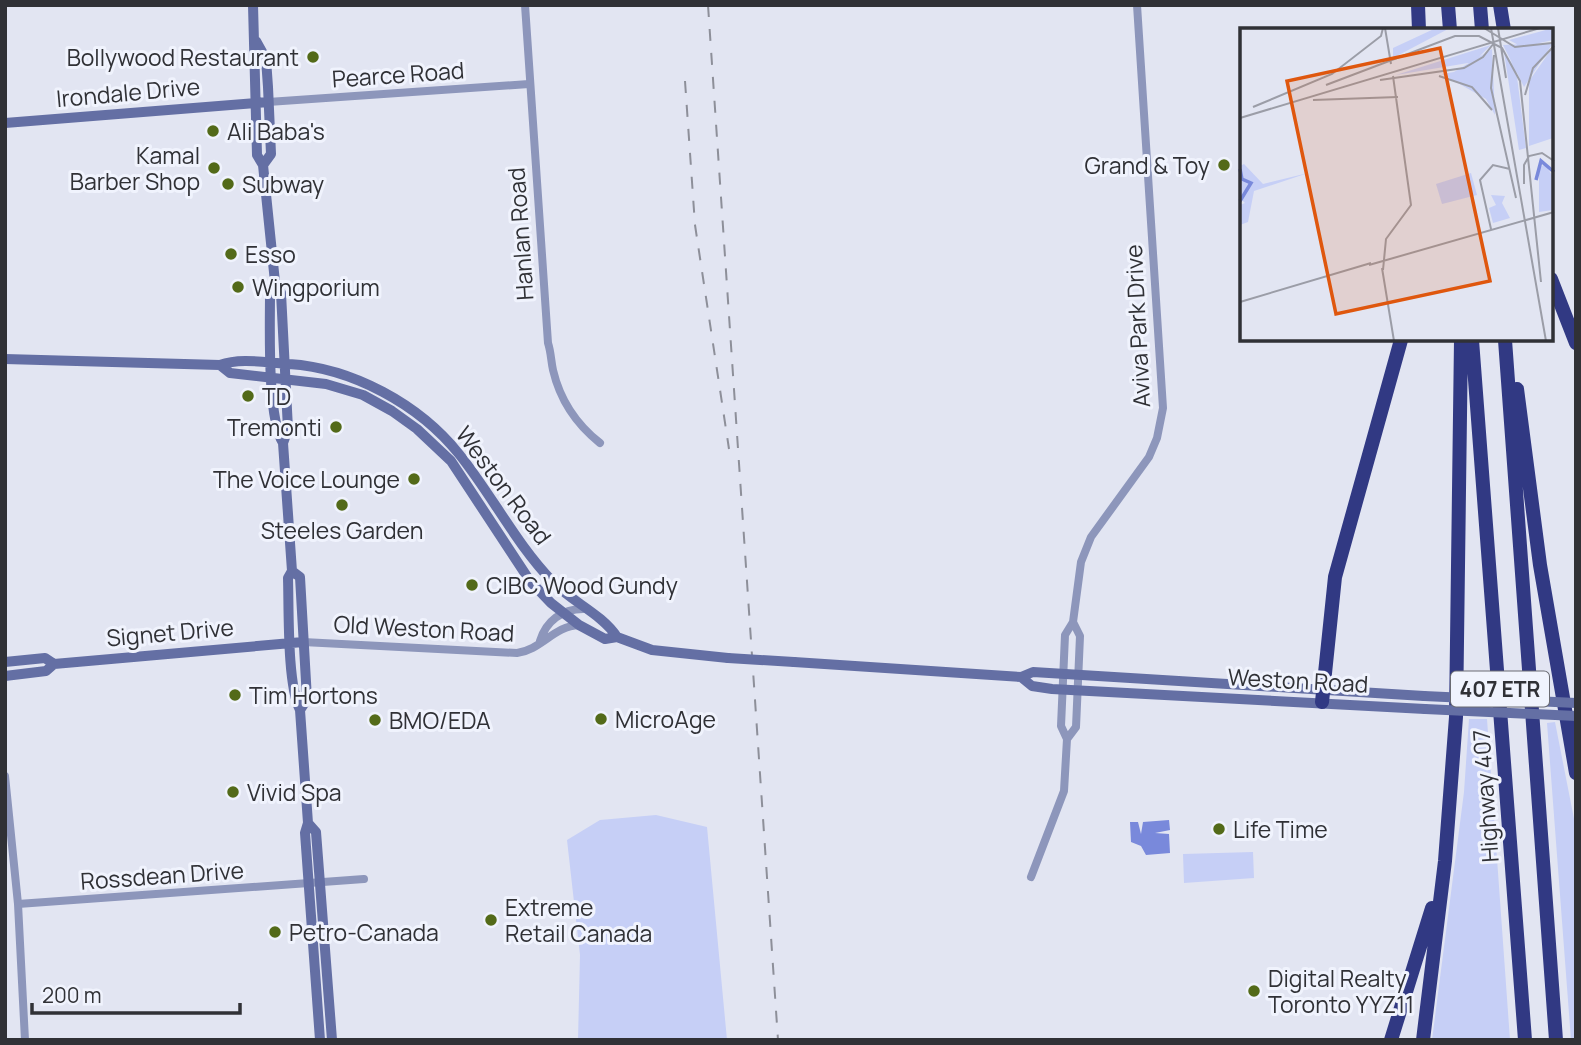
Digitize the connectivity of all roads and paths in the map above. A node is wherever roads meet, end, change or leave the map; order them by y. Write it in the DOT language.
graph roads {
  1 [pos="253,5"];
  2 [pos="525,5"];
  3 [pos="1137,5"];
  4 [pos="1418,5"];
  5 [pos="1448,5"];
  6 [pos="1480,5"];
  7 [pos="1500,5"];
  8 [pos="1419,28"];
  9 [pos="1450,28"];
  10 [pos="1482,28"];
  11 [pos="1504,28"];
  12 [pos="256,41"];
  13 [pos="529,84"];
  14 [pos="268,102"];
  15 [pos="255,103"];
  16 [pos="5,123"];
  17 [pos="263,165"];
  18 [pos="275,282"];
  19 [pos="1553,284"];
  20 [pos="1401,341"];
  21 [pos="1461,341"];
  22 [pos="1472,341"];
  23 [pos="1505,341"];
  24 [pos="1511,341"];
  25 [pos="1576,343"];
  26 [pos="5,359"];
  27 [pos="272,363"];
  28 [pos="284,364"];
  29 [pos="220,365"];
  30 [pos="272,376"];
  31 [pos="285,377"];
  32 [pos="283,443"];
  33 [pos="600,443"];
  34 [pos="292,571"];
  35 [pos="583,609"];
  36 [pos="562,611"];
  37 [pos="1073,622"];
  38 [pos="579,625"];
  39 [pos="617,638"];
  40 [pos="540,641"];
  41 [pos="303,642"];
  42 [pos="291,643"];
  43 [pos="5,662"];
  44 [pos="54,664"];
  45 [pos="1064,675"];
  46 [pos="5,676"];
  47 [pos="1079,676"];
  48 [pos="1021,677"];
  49 [pos="1063,689"];
  50 [pos="1078,691"];
  51 [pos="1322,695"];
  52 [pos="1576,703"];
  53 [pos="300,709"];
  54 [pos="1576,716"];
  55 [pos="1067,739"];
  56 [pos="1576,773"];
  57 [pos="5,776"];
  58 [pos="1447,828"];
  59 [pos="1031,877"];
  60 [pos="364,879"];
  61 [pos="314,882"];
  62 [pos="18,904"];
  63 [pos="25,1040"];
  64 [pos="320,1040"];
  65 [pos="332,1040"];
  66 [pos="1391,1040"];
  67 [pos="1423,1040"];
  68 [pos="1525,1040"];
  69 [pos="1556,1040"];
  1 -- 12 [label="main road"];
  2 -- 13 [label="street, Hanlan Road"];
  3 -- 37 [label="street, Aviva Park Drive"];
  4 -- 8 [label="highway"];
  5 -- 9 [label="highway"];
  6 -- 10 [label="highway"];
  7 -- 11 [label="highway"];
  12 -- 14 [label="main road"];
  12 -- 15 [label="main road"];
  13 -- 14 [label="street, Pearce Road"];
  13 -- 33 [label="street, Hanlan Road"];
  14 -- 15 [label="main road, Irondale Drive"];
  14 -- 17 [label="main road"];
  15 -- 16 [label="main road, Irondale Drive"];
  15 -- 17 [label="main road"];
  17 -- 18 [label="main road"];
  18 -- 27 [label="main road"];
  18 -- 28 [label="main road"];
  19 -- 25 [label="highway"];
  20 -- 51 [label="highway"];
  21 -- 58 [label="highway"];
  22 -- 68 [label="highway, Highway 407 / 407 ETR"];
  23 -- 69 [label="highway, 407 ETR"];
  24 -- 56 [label="highway"];
  26 -- 29 [label="main road, Weston Road"];
  27 -- 28 [label="main road, Weston Road"];
  27 -- 29 [label="main road, Weston Road"];
  27 -- 30 [label="main road"];
  28 -- 31 [label="main road"];
  28 -- 35 [label="main road, Weston Road"];
  29 -- 30 [label="main road, Weston Road"];
  30 -- 31 [label="main road, Weston Road"];
  30 -- 32 [label="main road"];
  31 -- 32 [label="main road"];
  31 -- 36 [label="main road, Weston Road"];
  32 -- 34 [label="main road"];
  34 -- 41 [label="main road"];
  34 -- 42 [label="main road"];
  35 -- 36 [label="street"];
  35 -- 39 [label="main road, Weston Road"];
  36 -- 38 [label="main road, Weston Road"];
  36 -- 40 [label="street, Old Weston Road"];
  37 -- 45 [label="street, Aviva Park Drive"];
  37 -- 47 [label="street, Aviva Park Drive"];
  38 -- 39 [label="main road, Weston Road"];
  38 -- 40 [label="street, Old Weston Road"];
  39 -- 48 [label="main road, Weston Road, bridge"];
  40 -- 41 [label="street, Old Weston Road"];
  41 -- 42 [label="main road, Signet Drive"];
  41 -- 53 [label="main road"];
  42 -- 44 [label="main road, Signet Drive"];
  42 -- 53 [label="main road"];
  43 -- 44 [label="main road, Signet Drive"];
  44 -- 46 [label="main road, Signet Drive"];
  45 -- 47 [label="main road, Weston Road"];
  45 -- 48 [label="main road, Weston Road"];
  45 -- 49 [label="street, Aviva Park Drive"];
  47 -- 50 [label="street, Aviva Park Drive"];
  47 -- 51 [label="main road, Weston Road"];
  48 -- 49 [label="main road, Weston Road"];
  49 -- 50 [label="main road, Weston Road"];
  49 -- 55 [label="street, Aviva Park Drive"];
  50 -- 51 [label="main road, Weston Road"];
  50 -- 55 [label="street, Aviva Park Drive"];
  51 -- 52 [label="main road, Weston Road, bridge"];
  51 -- 54 [label="main road, Weston Road, bridge"];
  53 -- 61 [label="main road"];
  55 -- 59 [label="street"];
  57 -- 62 [label="street"];
  58 -- 66 [label="highway"];
  58 -- 67 [label="highway"];
  60 -- 61 [label="street, Rossdean Drive"];
  61 -- 62 [label="street, Rossdean Drive"];
  61 -- 64 [label="main road"];
  61 -- 65 [label="main road"];
  62 -- 63 [label="street"];
}
